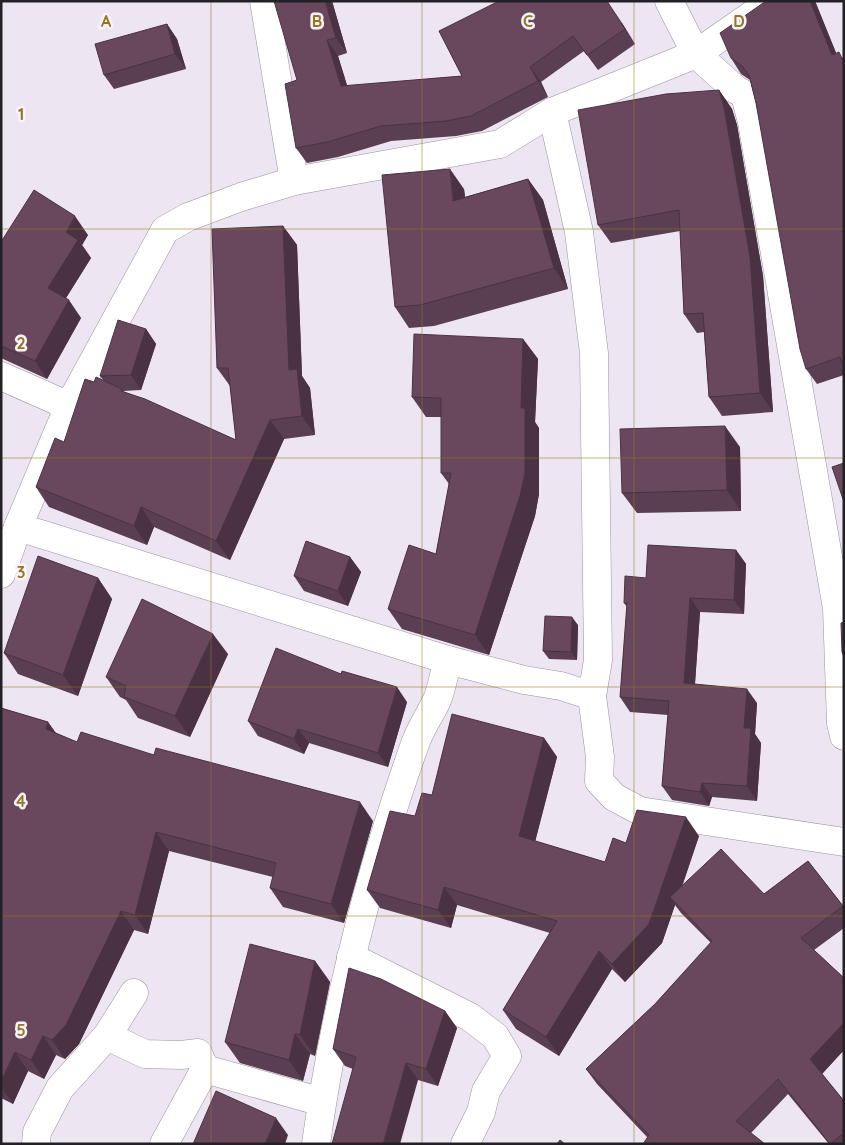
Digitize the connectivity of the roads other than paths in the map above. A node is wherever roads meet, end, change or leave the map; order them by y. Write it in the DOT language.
graph roads {
  1 [pos="264,1"];
  2 [pos="670,1"];
  3 [pos="772,1"];
  4 [pos="696,54"];
  5 [pos="552,112"];
  6 [pos="294,181"];
  7 [pos="1,376"];
  8 [pos="69,406"];
  9 [pos="18,527"];
  10 [pos="1,574"];
  11 [pos="448,660"];
  12 [pos="592,696"];
  13 [pos="844,736"];
  14 [pos="844,842"];
  15 [pos="351,957"];
  16 [pos="134,993"];
  17 [pos="107,1036"];
  18 [pos="205,1069"];
  19 [pos="322,1102"];
  20 [pos="36,1144"];
  21 [pos="164,1144"];
  22 [pos="316,1144"];
  23 [pos="465,1144"];
  1 -- 6 [label="street"];
  2 -- 4 [label="street"];
  3 -- 4 [label="street"];
  4 -- 5 [label="street"];
  4 -- 13 [label="street"];
  5 -- 6 [label="street"];
  5 -- 12 [label="street"];
  6 -- 8 [label="street"];
  7 -- 8 [label="street"];
  8 -- 9 [label="street"];
  9 -- 10 [label="street"];
  9 -- 11 [label="street"];
  11 -- 12 [label="street"];
  11 -- 15 [label="street"];
  12 -- 14 [label="street"];
  15 -- 19 [label="street"];
  15 -- 23 [label="street"];
  16 -- 17 [label="street"];
  17 -- 18 [label="street"];
  17 -- 20 [label="street"];
  18 -- 19 [label="street"];
  18 -- 21 [label="street"];
  19 -- 22 [label="street"];
}
